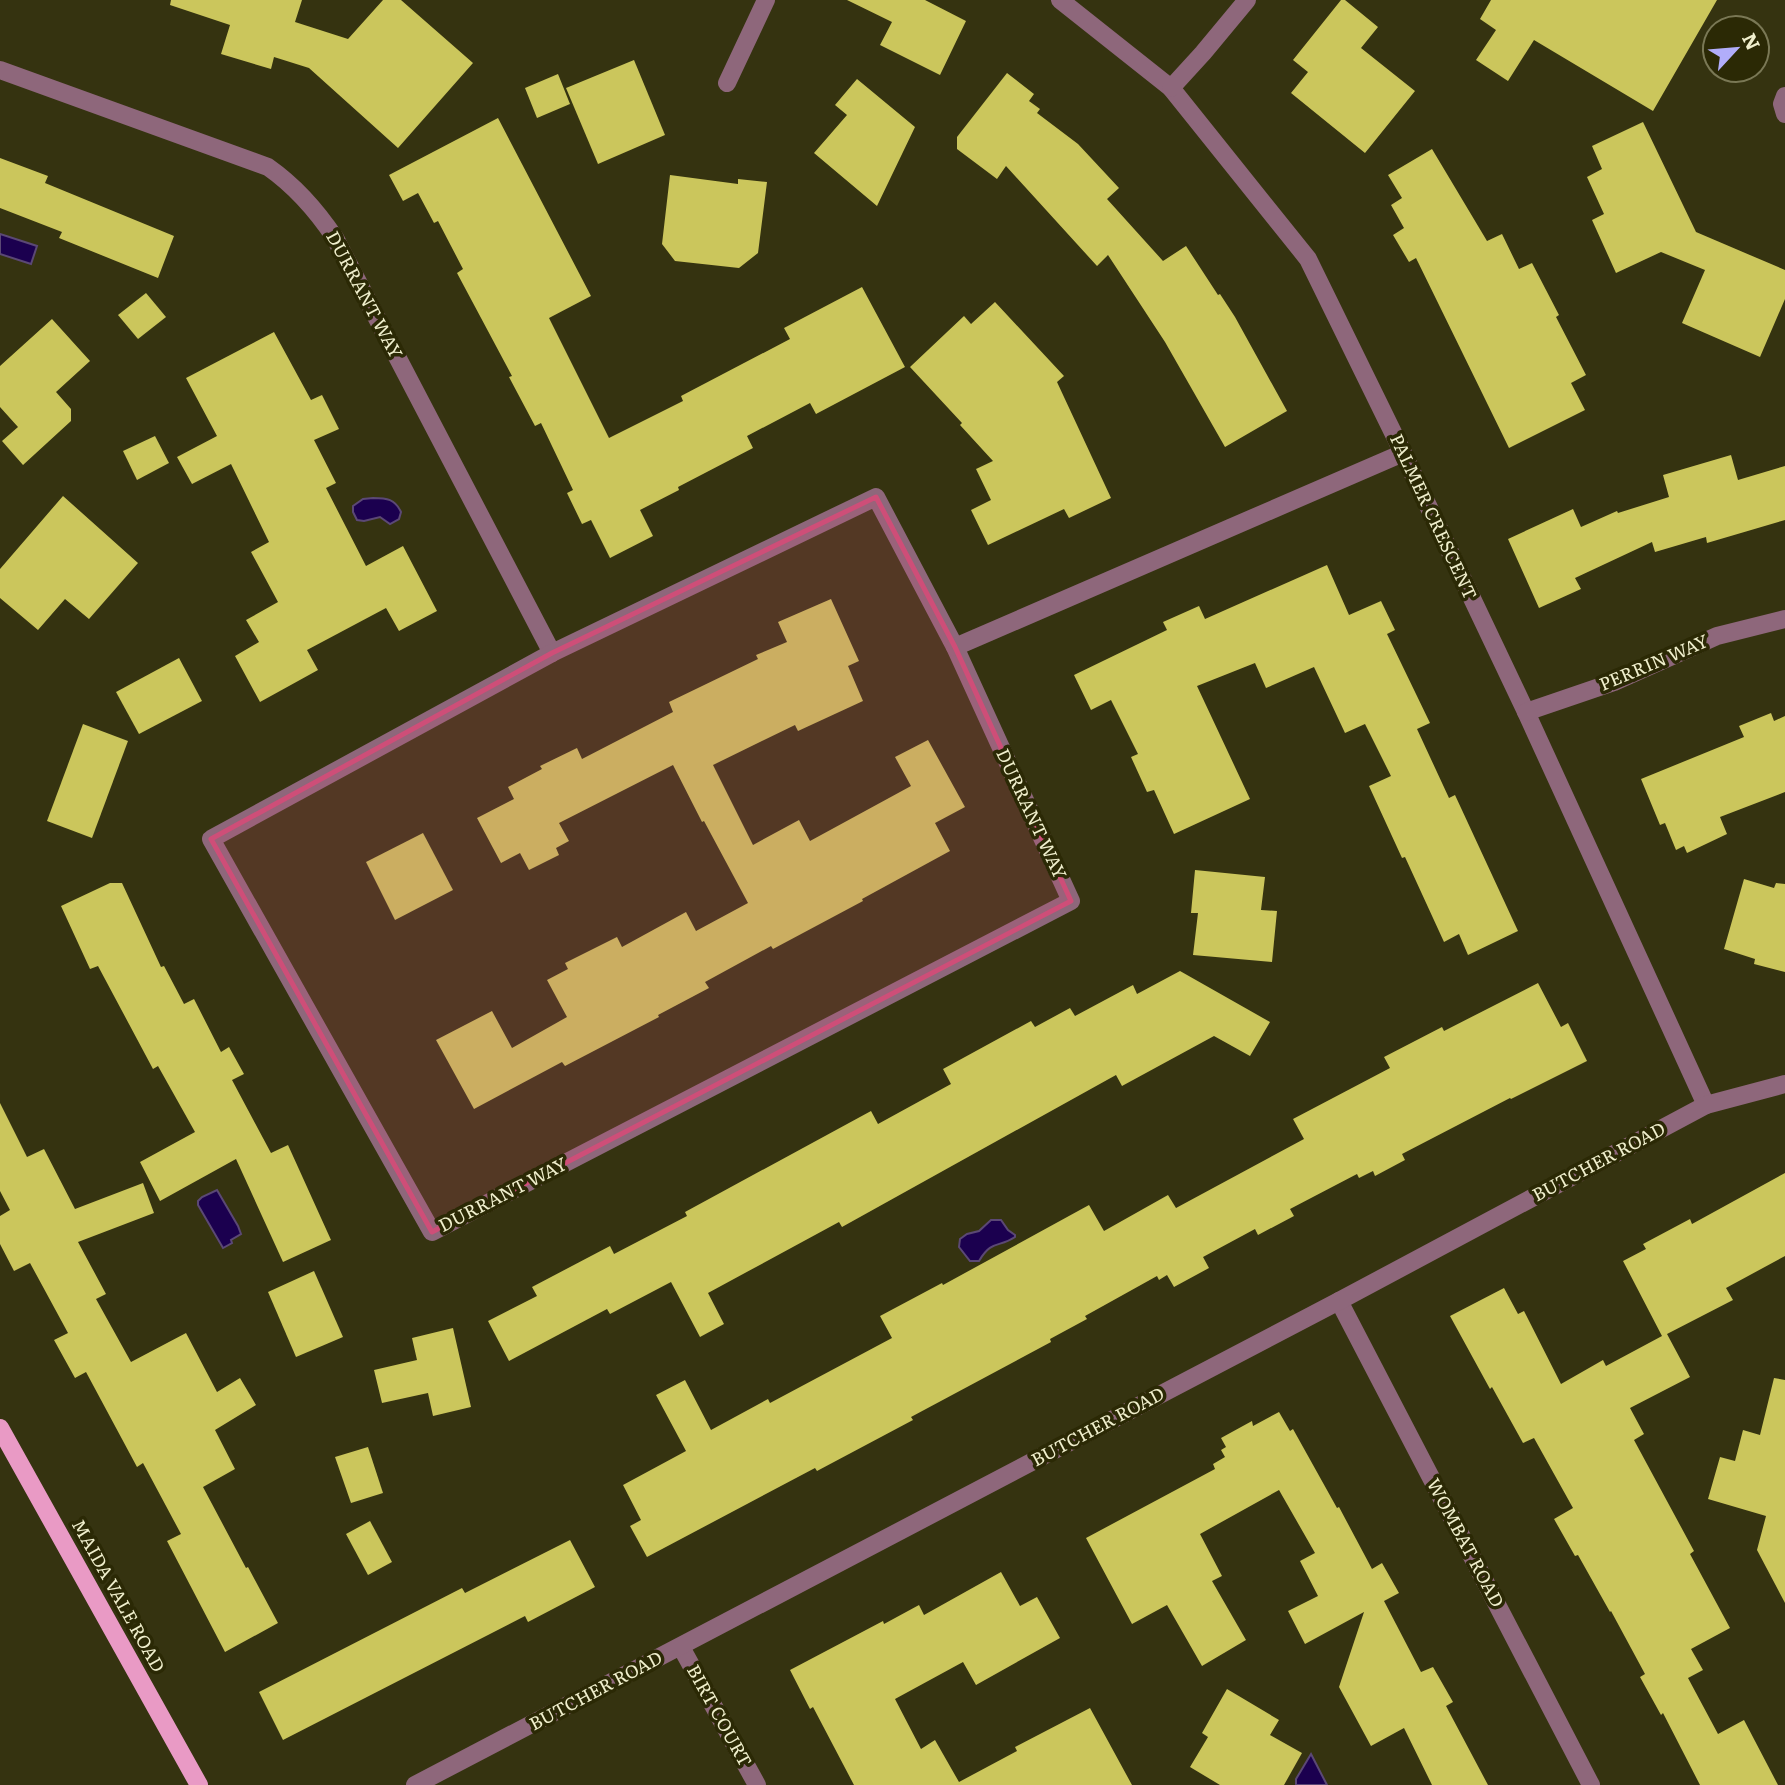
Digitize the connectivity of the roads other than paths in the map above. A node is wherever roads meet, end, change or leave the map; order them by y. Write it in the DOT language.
graph roads {
  1 [pos="766,0"];
  2 [pos="1060,0"];
  3 [pos="1247,0"];
  4 [pos="0,70"];
  5 [pos="727,83"];
  6 [pos="1171,88"];
  7 [pos="1785,96"];
  8 [pos="1785,114"];
  9 [pos="1404,453"];
  10 [pos="1785,619"];
  11 [pos="955,647"];
  12 [pos="552,653"];
  13 [pos="1526,712"];
  14 [pos="1785,1084"];
  15 [pos="1706,1105"];
  16 [pos="1339,1301"];
  17 [pos="0,1427"];
  18 [pos="681,1647"];
  19 [pos="199,1785"];
  20 [pos="415,1785"];
  21 [pos="757,1785"];
  22 [pos="1591,1785"];
  1 -- 5 [label="street"];
  2 -- 6 [label="street, PALMER CRESCENT"];
  3 -- 6 [label="street"];
  4 -- 12 [label="street, DURRANT WAY"];
  6 -- 9 [label="street, PALMER CRESCENT"];
  7 -- 8 [label="street"];
  9 -- 11 [label="street"];
  9 -- 13 [label="street, PALMER CRESCENT"];
  10 -- 13 [label="street, PERRIN WAY"];
  11 -- 12 [label="street, DURRANT WAY"];
  11 -- 12 [label="street, DURRANT WAY"];
  13 -- 15 [label="street, PALMER CRESCENT"];
  14 -- 15 [label="street, BUTCHER ROAD"];
  15 -- 16 [label="street, BUTCHER ROAD"];
  16 -- 18 [label="street, BUTCHER ROAD"];
  16 -- 22 [label="street, WOMBAT ROAD"];
  17 -- 19 [label="main road, MAIDA VALE ROAD"];
  18 -- 20 [label="street, BUTCHER ROAD"];
  18 -- 21 [label="street, BIRT COURT"];
}
